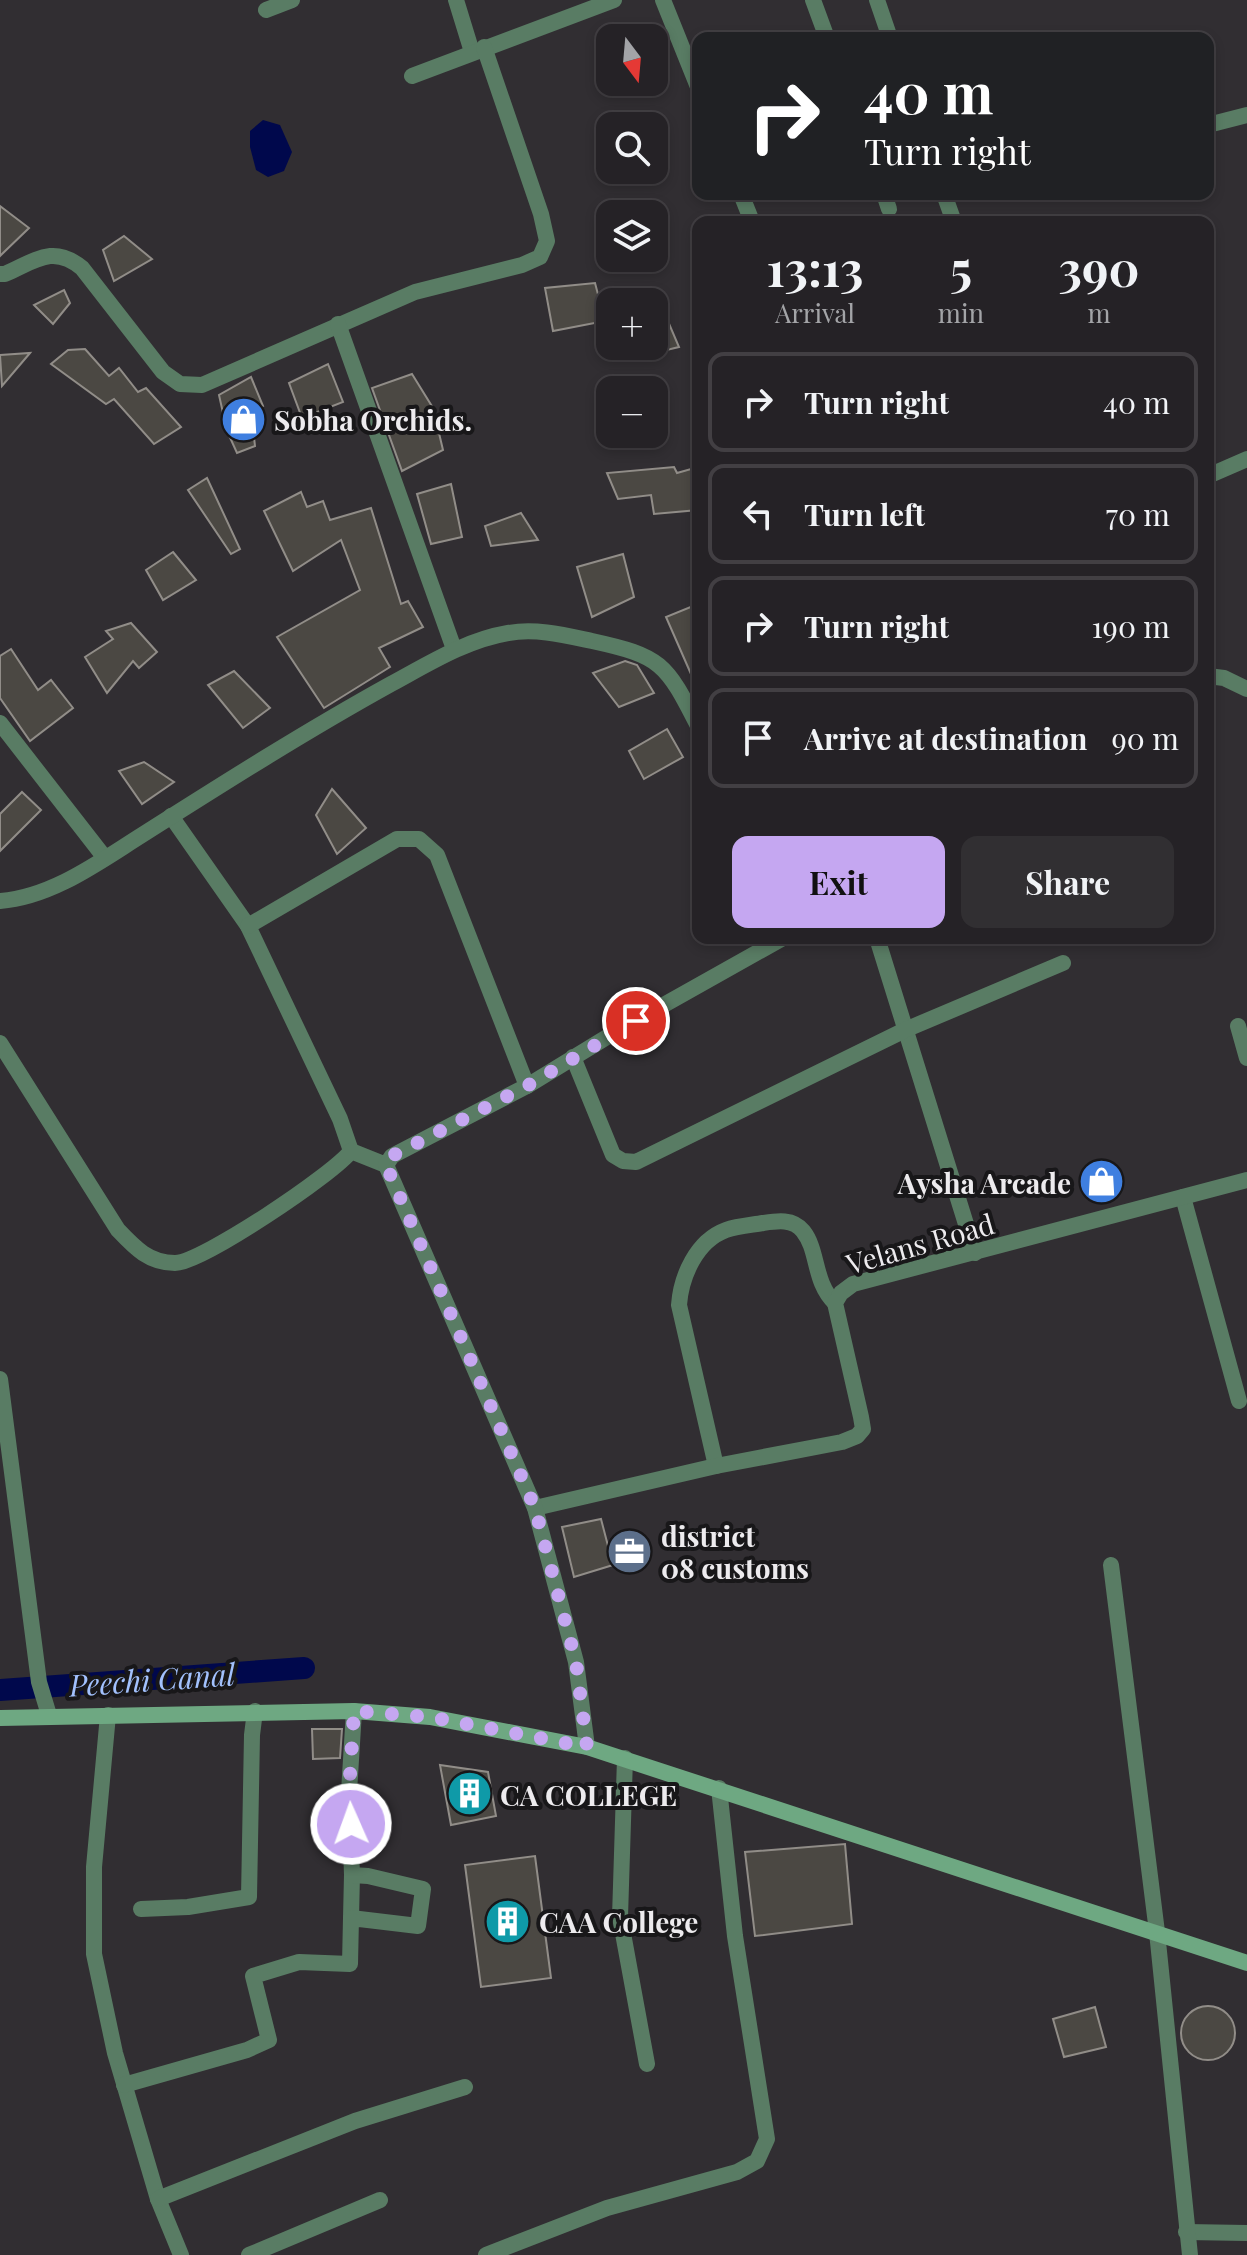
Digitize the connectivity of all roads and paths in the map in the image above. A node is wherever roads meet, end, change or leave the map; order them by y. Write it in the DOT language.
graph roads {
  1 [pos="292,0"];
  2 [pos="456,0"];
  3 [pos="614,0"];
  4 [pos="663,0"];
  5 [pos="813,0"];
  6 [pos="877,0"];
  7 [pos="266,10"];
  8 [pos="825,32"];
  9 [pos="888,32"];
  10 [pos="478,50"];
  11 [pos="692,72"];
  12 [pos="412,76"];
  13 [pos="1247,115"];
  14 [pos="1214,123"];
  15 [pos="0,274"];
  16 [pos="338,324"];
  17 [pos="1247,459"];
  18 [pos="1214,473"];
  19 [pos="454,649"];
  20 [pos="1214,677"];
  21 [pos="1247,689"];
  22 [pos="692,714"];
  23 [pos="0,723"];
  24 [pos="171,816"];
  25 [pos="105,858"];
  26 [pos="0,901"];
  27 [pos="248,926"];
  28 [pos="772,944"];
  29 [pos="879,944"];
  30 [pos="1063,963"];
  31 [pos="1238,1026"];
  32 [pos="905,1030"];
  33 [pos="0,1043"];
  34 [pos="573,1057"];
  35 [pos="1247,1058"];
  36 [pos="527,1086"];
  37 [pos="351,1151"];
  38 [pos="386,1165"];
  39 [pos="1247,1180"];
  40 [pos="1183,1197"];
  41 [pos="975,1253"];
  42 [pos="835,1303"];
  43 [pos="0,1379"];
  44 [pos="1239,1401"];
  45 [pos="716,1466"];
  46 [pos="535,1508"];
  47 [pos="1111,1565"];
  48 [pos="47,1708"];
  49 [pos="255,1711"];
  50 [pos="354,1711"];
  51 [pos="108,1715"];
  52 [pos="0,1718"];
  53 [pos="587,1747"];
  54 [pos="625,1758"];
  55 [pos="719,1788"];
  56 [pos="352,1880"];
  57 [pos="141,1909"];
  58 [pos="351,1918"];
  59 [pos="1157,1932"];
  60 [pos="1247,1963"];
  61 [pos="647,2064"];
  62 [pos="124,2085"];
  63 [pos="465,2087"];
  64 [pos="158,2199"];
  65 [pos="380,2200"];
  66 [pos="1186,2232"];
  67 [pos="1247,2233"];
  68 [pos="181,2255"];
  69 [pos="249,2255"];
  70 [pos="486,2255"];
  71 [pos="1190,2255"];
  1 -- 7 [label="street"];
  2 -- 10 [label="street"];
  3 -- 10 [label="street"];
  4 -- 11 [label="street"];
  5 -- 8 [label="street"];
  6 -- 9 [label="street"];
  10 -- 12 [label="street"];
  10 -- 16 [label="street"];
  13 -- 14 [label="street"];
  15 -- 16 [label="street"];
  16 -- 19 [label="street"];
  17 -- 18 [label="street"];
  19 -- 22 [label="street"];
  19 -- 24 [label="street"];
  20 -- 21 [label="street"];
  23 -- 25 [label="street"];
  24 -- 25 [label="street"];
  24 -- 27 [label="street"];
  25 -- 26 [label="street"];
  27 -- 36 [label="street"];
  27 -- 37 [label="street"];
  28 -- 34 [label="street"];
  29 -- 32 [label="street"];
  30 -- 32 [label="street"];
  31 -- 35 [label="street"];
  32 -- 34 [label="street"];
  32 -- 41 [label="street"];
  33 -- 37 [label="street"];
  34 -- 36 [label="street"];
  36 -- 38 [label="street"];
  37 -- 38 [label="street"];
  38 -- 46 [label="street"];
  39 -- 40 [label="street, Velans Road"];
  40 -- 41 [label="street, Velans Road"];
  40 -- 44 [label="street"];
  41 -- 42 [label="street, Velans Road"];
  42 -- 45 [label="street, Velans Road"];
  42 -- 45 [label="street"];
  43 -- 48 [label="street"];
  45 -- 46 [label="street, Velans Road"];
  46 -- 53 [label="street"];
  47 -- 59 [label="street"];
  48 -- 51 [label="main road"];
  48 -- 52 [label="main road"];
  49 -- 50 [label="main road"];
  49 -- 51 [label="main road"];
  49 -- 57 [label="street"];
  50 -- 53 [label="main road"];
  50 -- 56 [label="street"];
  51 -- 62 [label="street"];
  53 -- 54 [label="main road"];
  54 -- 55 [label="main road"];
  54 -- 61 [label="street"];
  55 -- 59 [label="main road"];
  55 -- 70 [label="street"];
  56 -- 58 [label="street"];
  56 -- 58 [label="street"];
  58 -- 62 [label="street"];
  59 -- 60 [label="main road"];
  59 -- 66 [label="street"];
  62 -- 64 [label="street"];
  63 -- 64 [label="street"];
  64 -- 68 [label="street"];
  65 -- 69 [label="street"];
  66 -- 67 [label="street"];
  66 -- 71 [label="street"];
}
